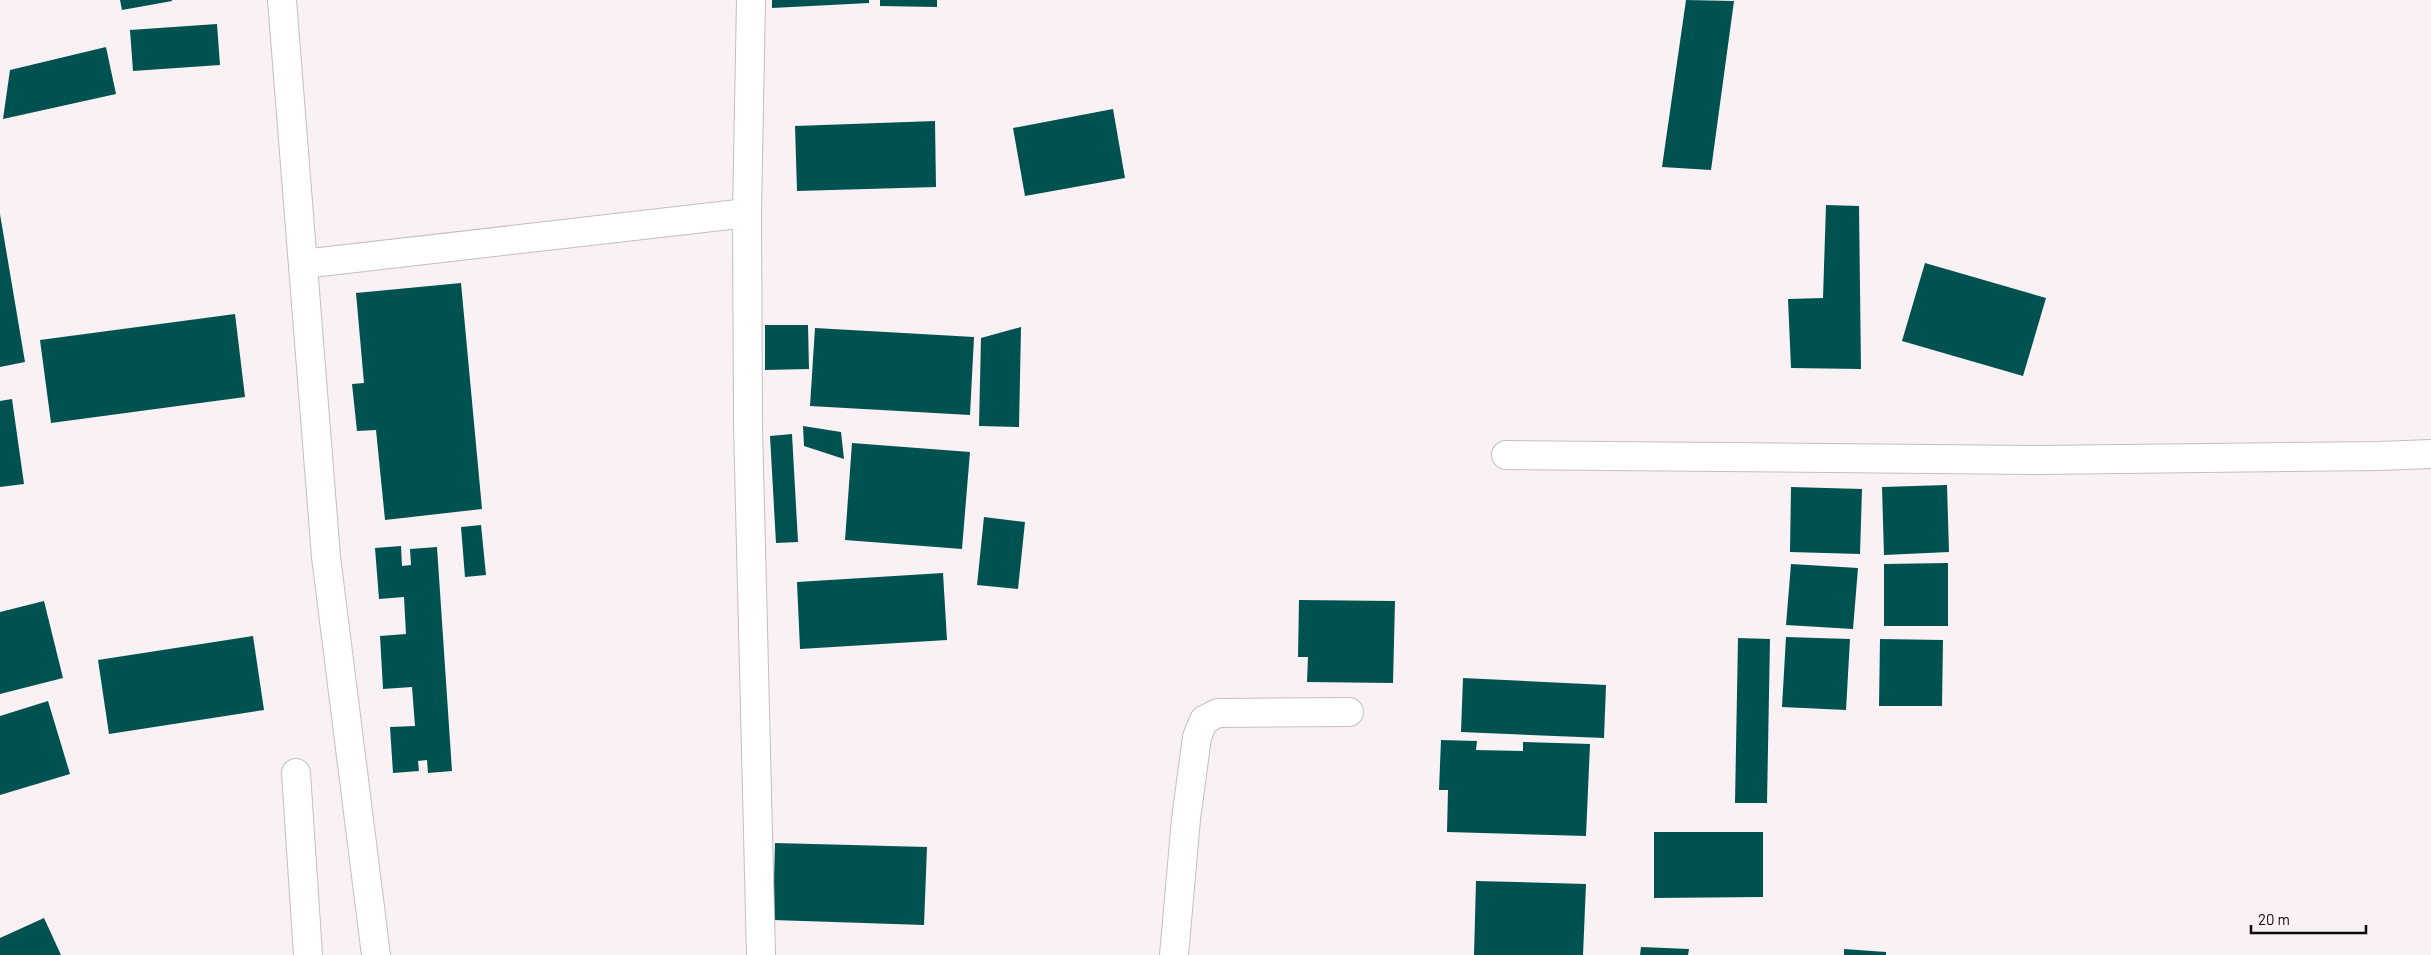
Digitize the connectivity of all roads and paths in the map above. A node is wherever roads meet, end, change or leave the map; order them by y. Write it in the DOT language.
graph roads {
  1 [pos="282,0"];
  2 [pos="751,0"];
  3 [pos="748,213"];
  4 [pos="304,264"];
  5 [pos="2431,454"];
  6 [pos="1506,455"];
  7 [pos="1349,712"];
  8 [pos="296,772"];
  9 [pos="308,955"];
  10 [pos="376,955"];
  11 [pos="761,955"];
  12 [pos="1174,955"];
  1 -- 4 [label="street"];
  2 -- 3 [label="street"];
  3 -- 4 [label="street"];
  3 -- 11 [label="street"];
  4 -- 10 [label="street"];
  5 -- 6 [label="street"];
  7 -- 12 [label="street"];
  8 -- 9 [label="street"];
}
